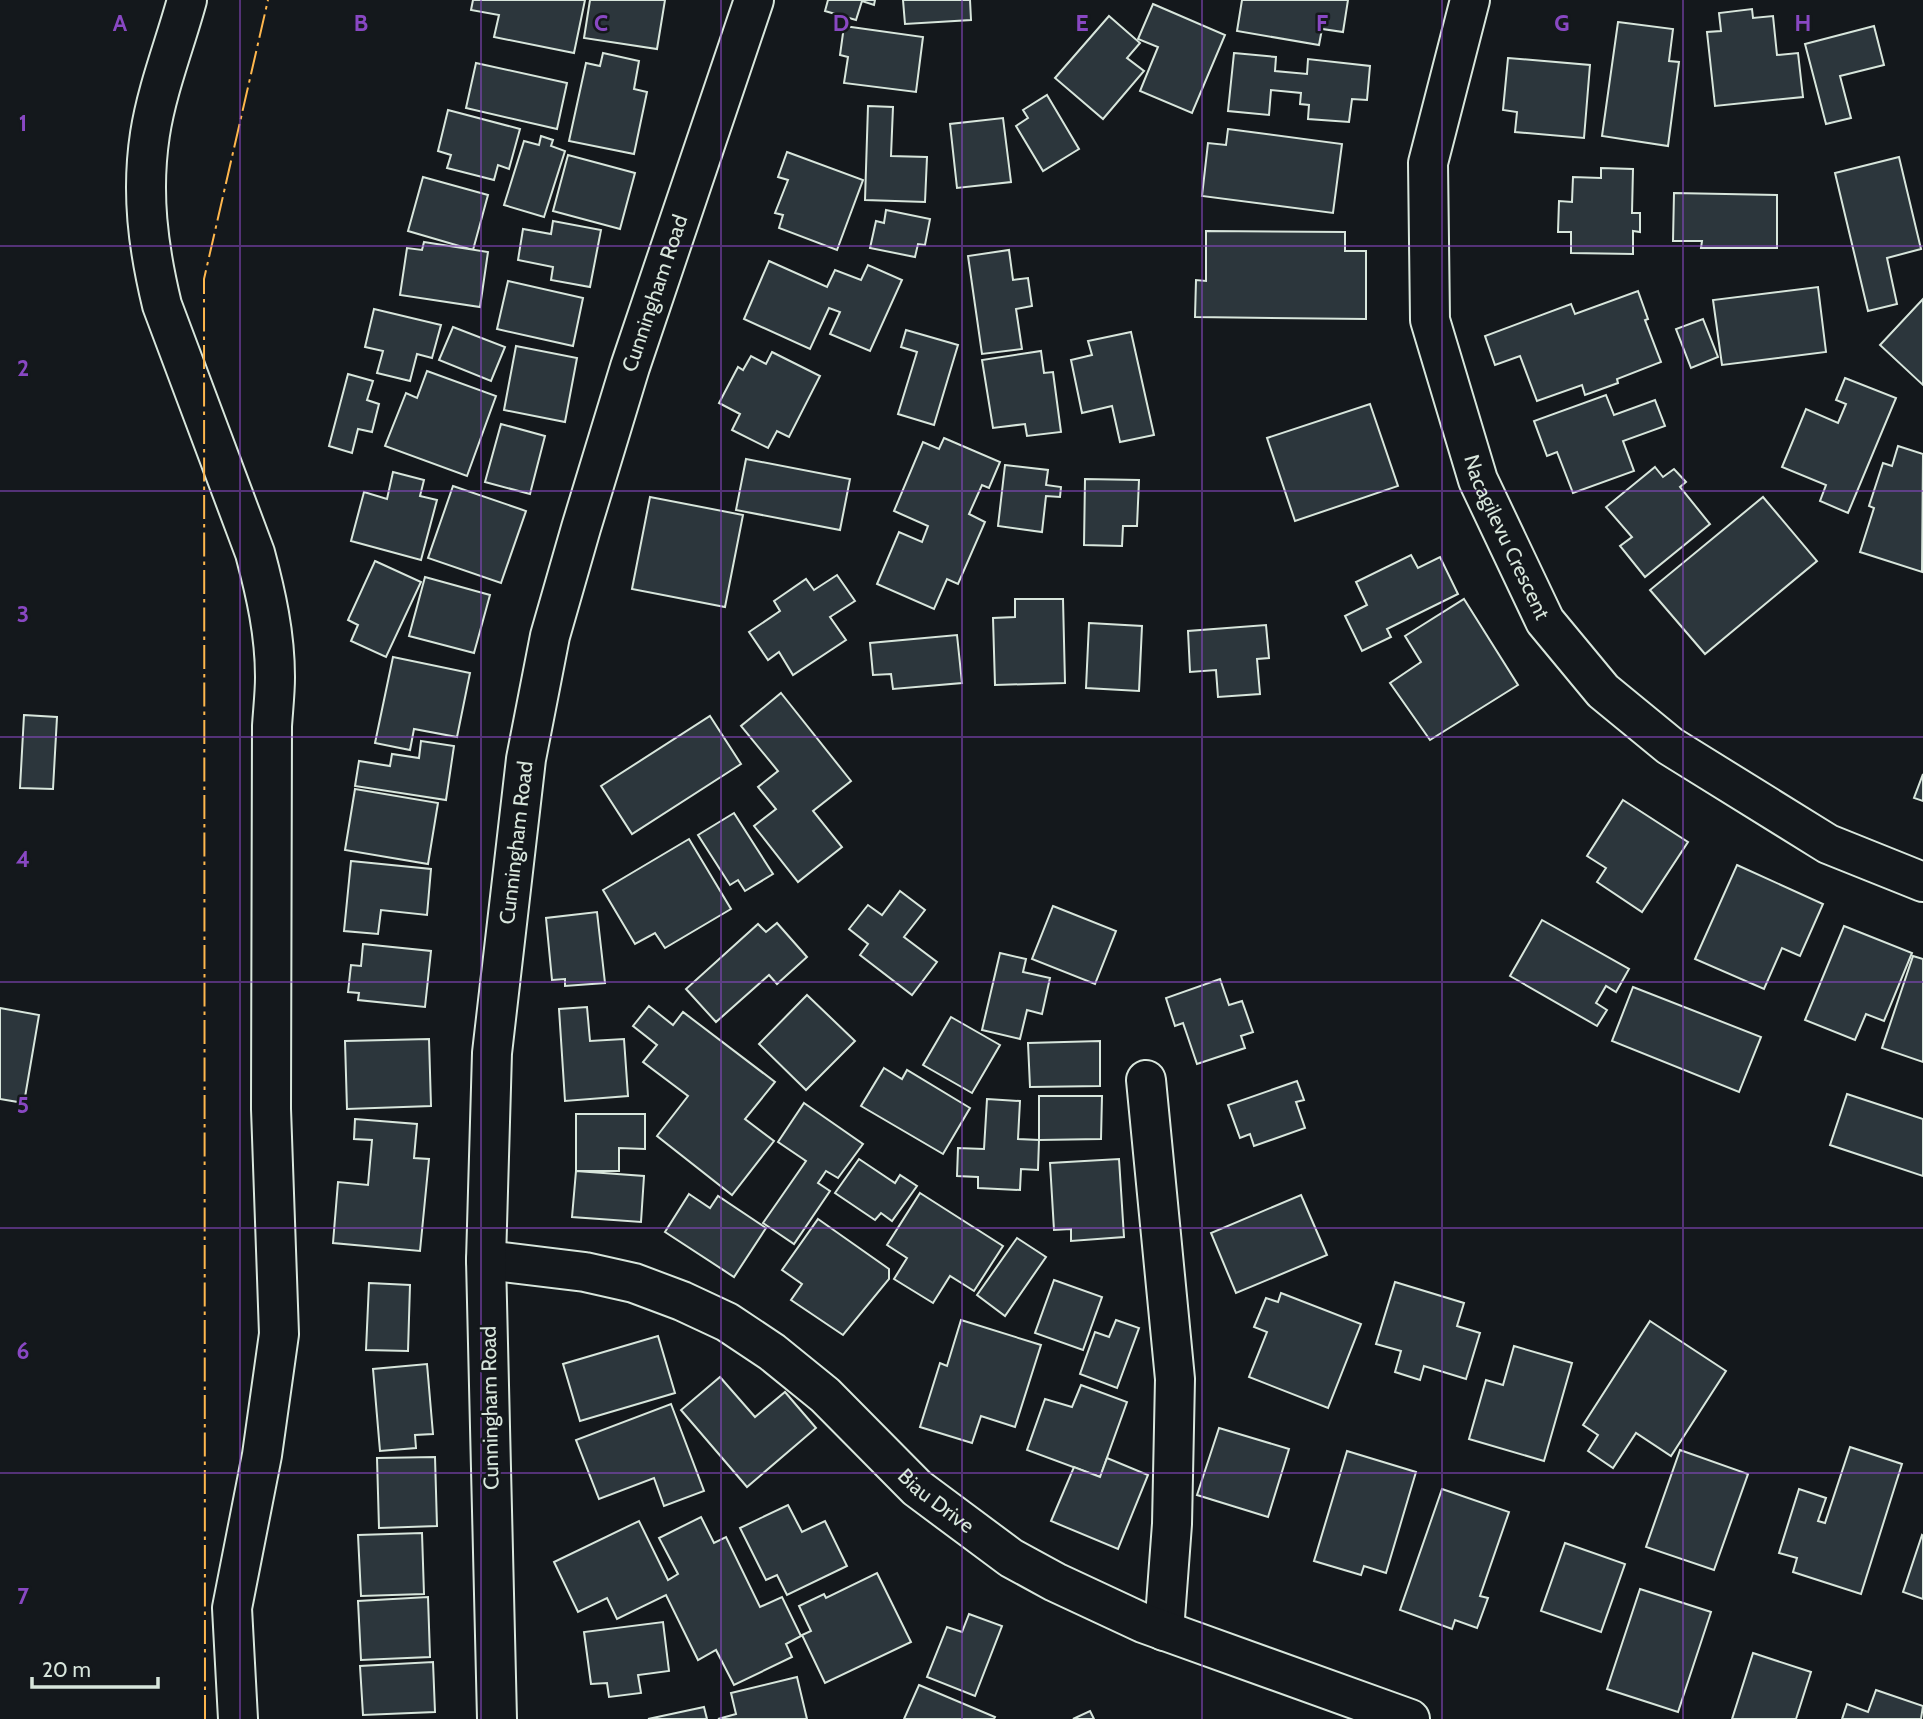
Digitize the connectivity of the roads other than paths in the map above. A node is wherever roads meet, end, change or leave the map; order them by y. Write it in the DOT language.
graph roads {
  1 [pos="187,0"];
  2 [pos="754,0"];
  3 [pos="1470,0"];
  4 [pos="1923,883"];
  5 [pos="1146,1080"];
  6 [pos="486,1260"];
  7 [pos="1164,1631"];
  8 [pos="238,1719"];
  9 [pos="497,1719"];
  10 [pos="1410,1719"];
  1 -- 8 [label="street"];
  2 -- 6 [label="street, Cunningham Road"];
  3 -- 4 [label="street, Nacagilevu Crescent"];
  5 -- 7 [label="street"];
  6 -- 7 [label="street, Biau Drive"];
  6 -- 9 [label="street, Cunningham Road"];
  7 -- 10 [label="street, Biau Drive"];
}
